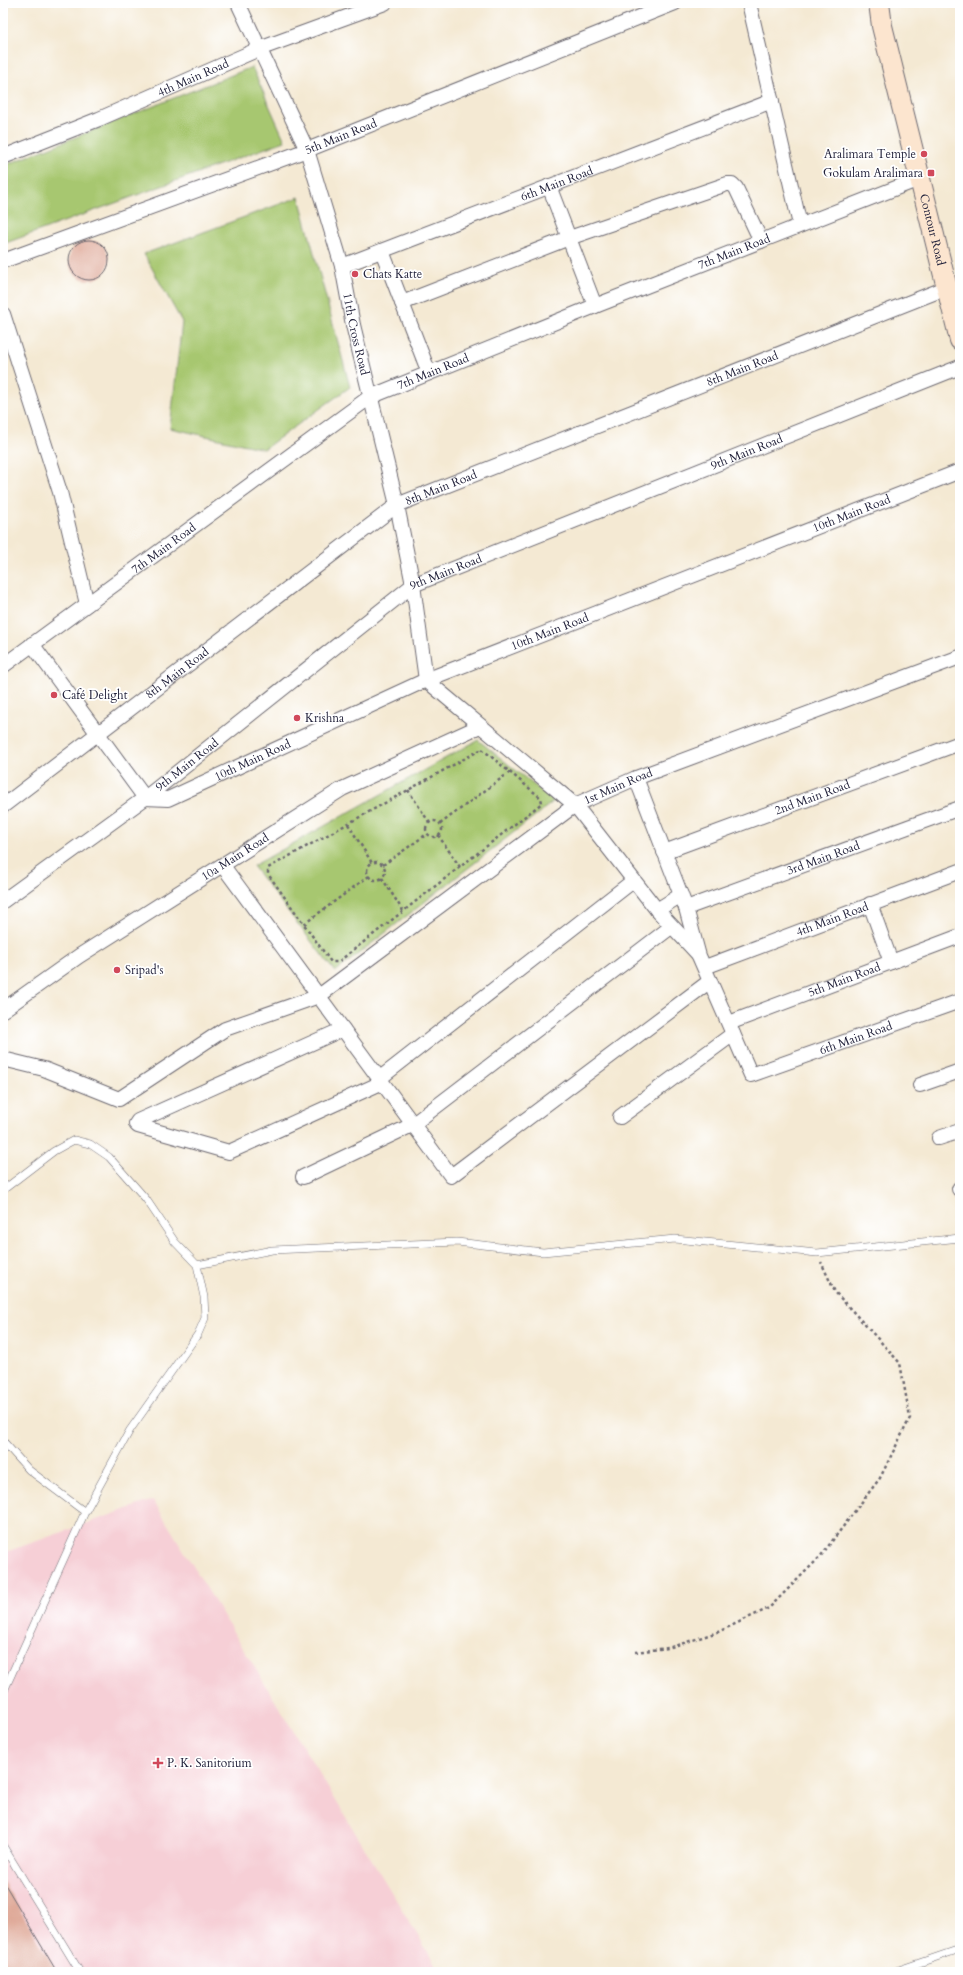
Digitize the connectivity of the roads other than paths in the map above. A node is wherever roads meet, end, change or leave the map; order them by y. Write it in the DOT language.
graph roads {
  1 [pos="238,3"];
  2 [pos="385,3"];
  3 [pos="675,3"];
  4 [pos="749,3"];
  5 [pos="879,3"];
  6 [pos="259,49"];
  7 [pos="772,101"];
  8 [pos="307,150"];
  9 [pos="3,157"];
  10 [pos="919,179"];
  11 [pos="549,186"];
  12 [pos="800,225"];
  13 [pos="569,238"];
  14 [pos="761,241"];
  15 [pos="382,251"];
  16 [pos="3,262"];
  17 [pos="342,266"];
  18 [pos="946,288"];
  19 [pos="402,303"];
  20 [pos="595,306"];
  21 [pos="3,314"];
  22 [pos="960,340"];
  23 [pos="960,367"];
  24 [pos="430,373"];
  25 [pos="370,397"];
  26 [pos="960,471"];
  27 [pos="397,505"];
  28 [pos="413,585"];
  29 [pos="86,604"];
  30 [pos="32,644"];
  31 [pos="960,657"];
  32 [pos="3,666"];
  33 [pos="426,680"];
  34 [pos="480,726"];
  35 [pos="98,733"];
  36 [pos="960,742"];
  37 [pos="636,778"];
  38 [pos="145,798"];
  39 [pos="575,805"];
  40 [pos="3,806"];
  41 [pos="960,808"];
  42 [pos="664,852"];
  43 [pos="223,866"];
  44 [pos="960,871"];
  45 [pos="633,881"];
  46 [pos="681,895"];
  47 [pos="3,901"];
  48 [pos="870,904"];
  49 [pos="686,908"];
  50 [pos="657,910"];
  51 [pos="671,927"];
  52 [pos="960,936"];
  53 [pos="702,961"];
  54 [pos="891,962"];
  55 [pos="710,982"];
  56 [pos="319,996"];
  57 [pos="960,1001"];
  58 [pos="3,1010"];
  59 [pos="731,1029"];
  60 [pos="343,1030"];
  61 [pos="3,1060"];
  62 [pos="960,1071"];
  63 [pos="380,1081"];
  64 [pos="920,1085"];
  65 [pos="620,1117"];
  66 [pos="412,1125"];
  67 [pos="960,1131"];
  68 [pos="939,1138"];
  69 [pos="303,1178"];
  70 [pos="3,1190"];
  71 [pos="960,1238"];
  72 [pos="197,1265"];
  73 [pos="3,1441"];
  74 [pos="85,1512"];
  75 [pos="3,1693"];
  76 [pos="3,1846"];
  77 [pos="960,1949"];
  78 [pos="80,1972"];
  79 [pos="893,1972"];
  1 -- 6 [label="street, 11th Cross Road"];
  2 -- 6 [label="street, 4th Main Road"];
  3 -- 8 [label="street, 5th Main Road"];
  4 -- 7 [label="street"];
  5 -- 10 [label="main road, Contour Road"];
  6 -- 8 [label="street, 11th Cross Road"];
  6 -- 9 [label="street, 4th Main Road"];
  7 -- 11 [label="street, 6th Main Road"];
  7 -- 12 [label="street"];
  8 -- 16 [label="street, 5th Main Road"];
  8 -- 17 [label="street, 11th Cross Road"];
  10 -- 12 [label="street, 7th Main Road"];
  10 -- 18 [label="main road, Contour Road"];
  11 -- 13 [label="street"];
  11 -- 15 [label="street, 6th Main Road"];
  12 -- 14 [label="street, 7th Main Road"];
  13 -- 14 [label="street"];
  13 -- 19 [label="street"];
  13 -- 20 [label="street"];
  14 -- 20 [label="street, 7th Main Road"];
  15 -- 17 [label="street, 6th Main Road"];
  15 -- 19 [label="street"];
  17 -- 25 [label="street, 11th Cross Road"];
  18 -- 22 [label="main road, Contour Road"];
  18 -- 27 [label="street, 8th Main Road"];
  19 -- 24 [label="street"];
  20 -- 24 [label="street, 7th Main Road"];
  21 -- 29 [label="street"];
  23 -- 28 [label="street, 9th Main Road"];
  24 -- 25 [label="street, 7th Main Road"];
  25 -- 27 [label="street, 11th Cross Road"];
  25 -- 29 [label="street, 7th Main Road"];
  26 -- 33 [label="street, 10th Main Road"];
  27 -- 28 [label="street, 11th Cross Road"];
  27 -- 35 [label="street, 8th Main Road"];
  28 -- 33 [label="street, 11th Cross Road"];
  28 -- 38 [label="street, 9th Main Road"];
  29 -- 30 [label="street, 7th Main Road"];
  30 -- 32 [label="street, 7th Main Road"];
  30 -- 35 [label="street"];
  31 -- 37 [label="street, 1st Main Road"];
  33 -- 34 [label="street"];
  33 -- 38 [label="street, 10th Main Road"];
  34 -- 39 [label="street"];
  34 -- 43 [label="street, 10a Main Road"];
  35 -- 38 [label="street"];
  35 -- 40 [label="street, 8th Main Road"];
  36 -- 42 [label="street, 2nd Main Road"];
  37 -- 39 [label="street, 1st Main Road"];
  37 -- 42 [label="street"];
  38 -- 47 [label="street, 9th Main Road"];
  39 -- 45 [label="street"];
  39 -- 56 [label="street, 1st Main Road"];
  41 -- 49 [label="street, 3rd Main Road"];
  42 -- 46 [label="street"];
  43 -- 56 [label="street"];
  43 -- 58 [label="street, 10a Main Road"];
  44 -- 48 [label="street, 4th Main Road"];
  45 -- 50 [label="street"];
  45 -- 63 [label="street"];
  46 -- 49 [label="street"];
  46 -- 50 [label="street"];
  48 -- 53 [label="street, 4th Main Road"];
  48 -- 54 [label="street"];
  49 -- 53 [label="street"];
  50 -- 51 [label="street"];
  51 -- 53 [label="street"];
  51 -- 66 [label="street"];
  52 -- 54 [label="street, 5th Main Road"];
  53 -- 55 [label="street"];
  54 -- 59 [label="street, 5th Main Road"];
  55 -- 59 [label="street"];
  55 -- 66 [label="street"];
  56 -- 60 [label="street"];
  56 -- 61 [label="street, 1st Main Road"];
  57 -- 59 [label="street, 6th Main Road"];
  59 -- 65 [label="street, 5th Main Road"];
  60 -- 63 [label="street"];
  60 -- 63 [label="street"];
  62 -- 64 [label="street"];
  63 -- 66 [label="street"];
  66 -- 69 [label="street"];
  67 -- 68 [label="street"];
  70 -- 72 [label="lane"];
  71 -- 72 [label="lane"];
  72 -- 74 [label="lane"];
  73 -- 74 [label="lane"];
  74 -- 75 [label="lane"];
  76 -- 78 [label="lane"];
  77 -- 79 [label="lane"];
}
